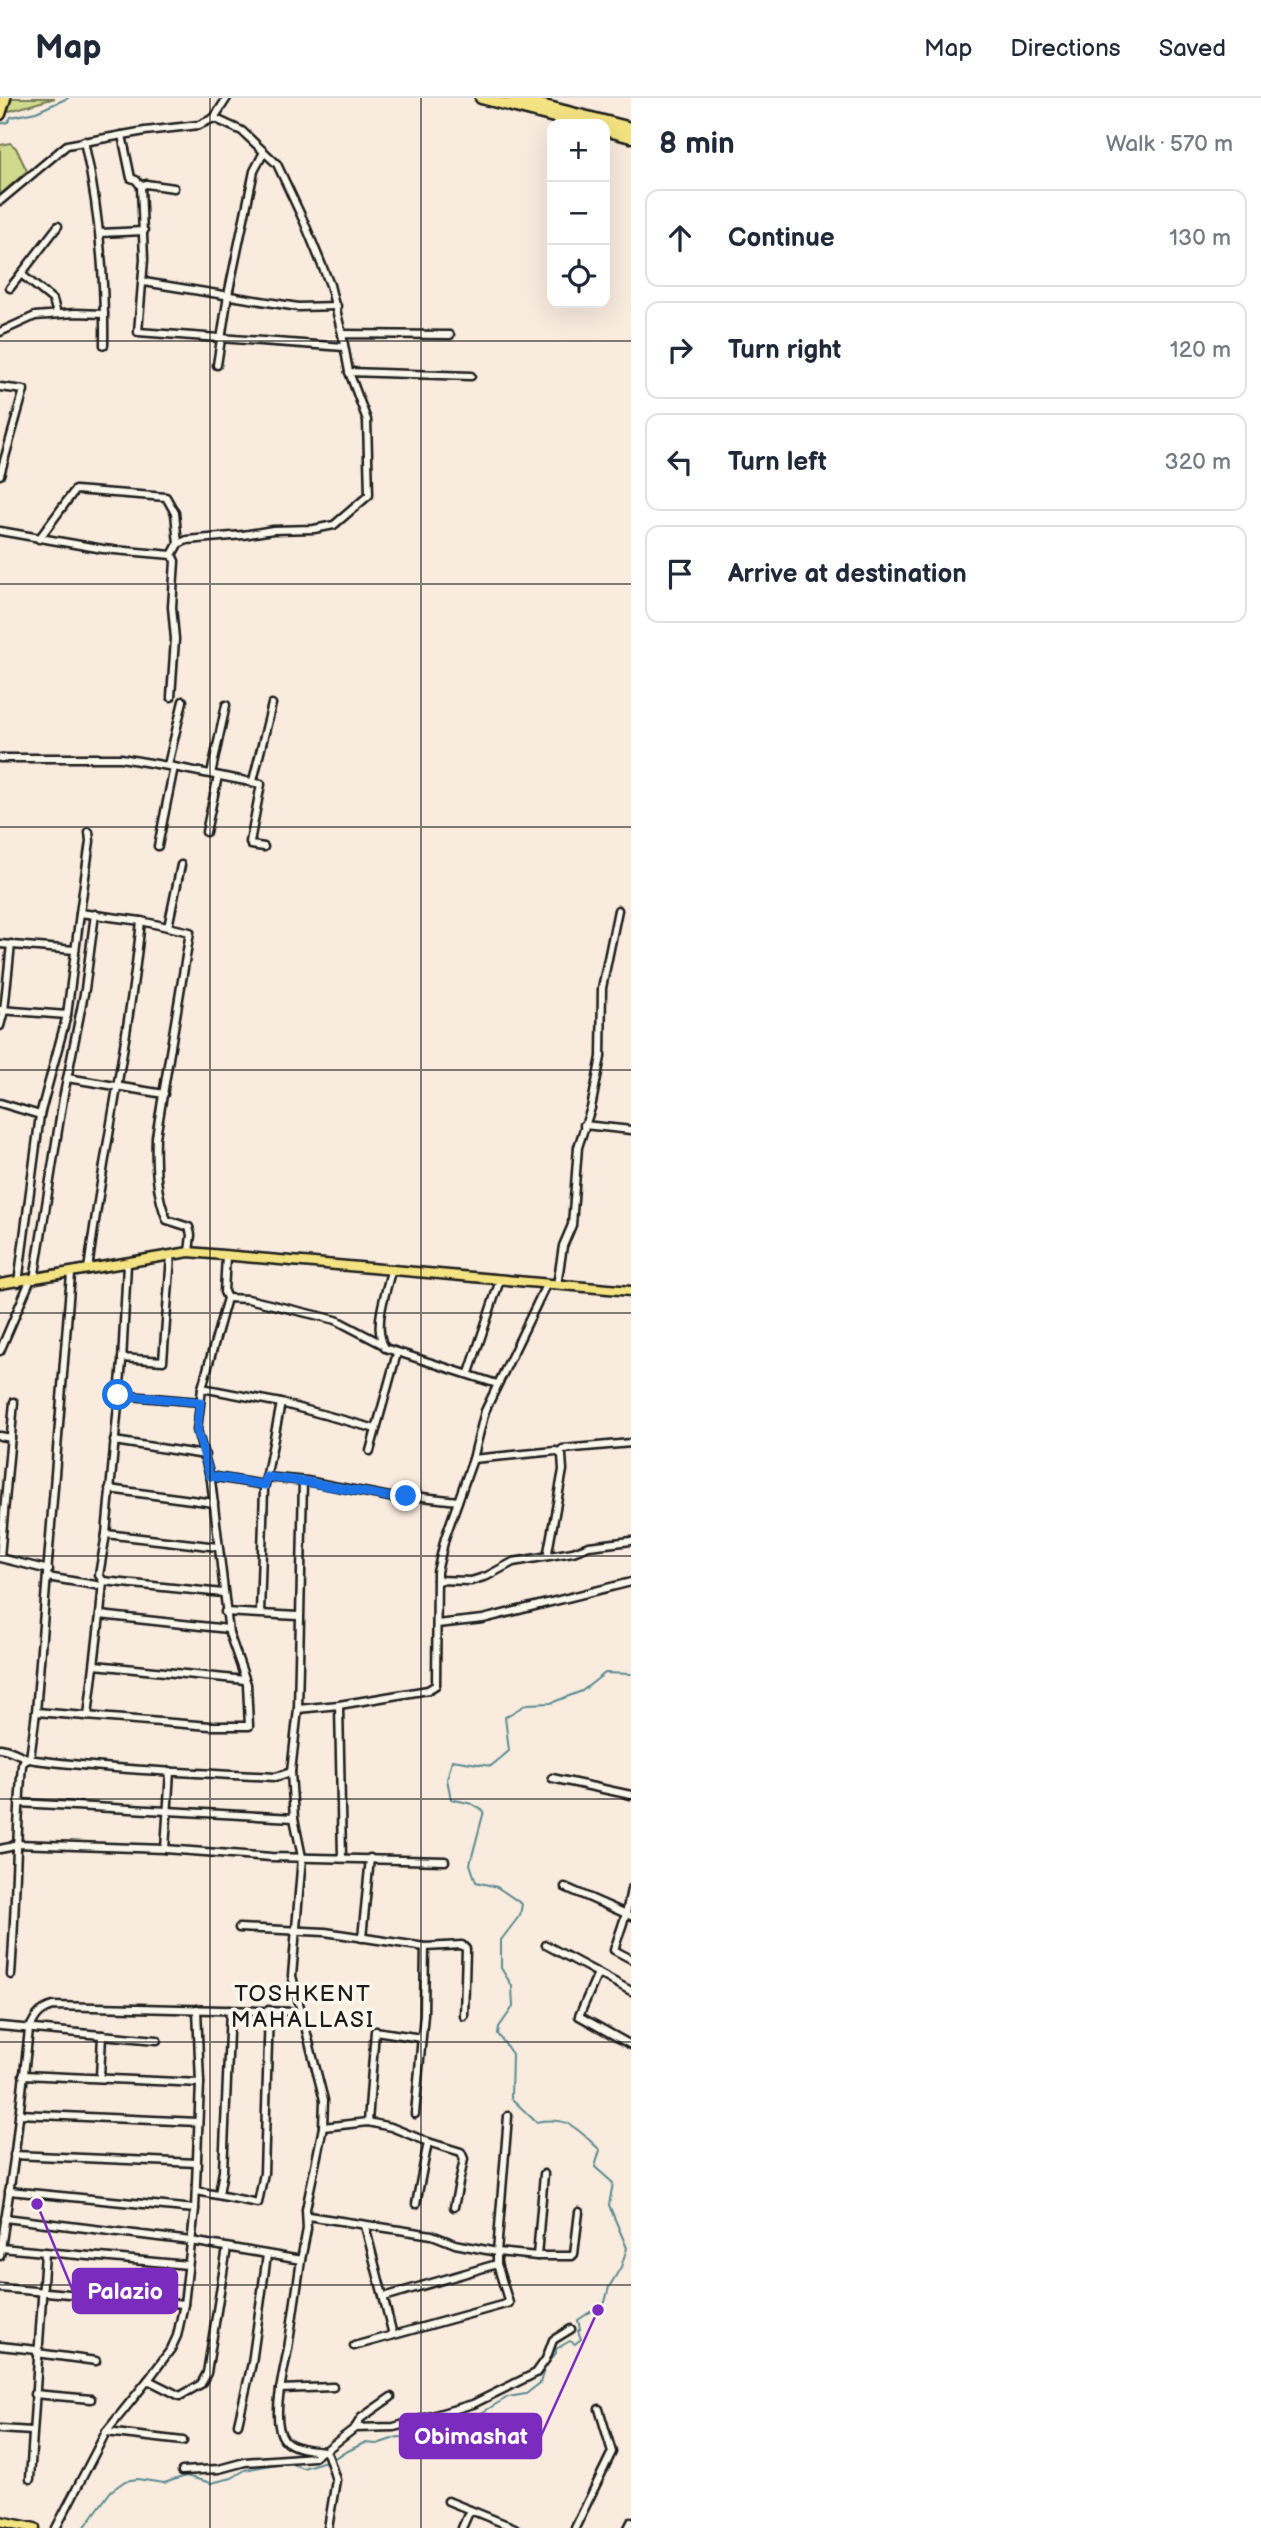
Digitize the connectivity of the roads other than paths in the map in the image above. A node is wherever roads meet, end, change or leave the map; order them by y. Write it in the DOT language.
graph roads {
  1 [pos="5,98"];
  2 [pos="227,98"];
  3 [pos="481,98"];
  4 [pos="513,98"];
  5 [pos="0,114"];
  6 [pos="214,118"];
  7 [pos="562,119"];
  8 [pos="631,128"];
  9 [pos="610,131"];
  10 [pos="122,135"];
  11 [pos="631,137"];
  12 [pos="84,141"];
  13 [pos="264,152"];
  14 [pos="141,186"];
  15 [pos="174,188"];
  16 [pos="0,201"];
  17 [pos="58,226"];
  18 [pos="144,230"];
  19 [pos="100,233"];
  20 [pos="21,274"];
  21 [pos="144,282"];
  22 [pos="10,288"];
  23 [pos="228,295"];
  24 [pos="337,306"];
  25 [pos="57,314"];
  26 [pos="104,314"];
  27 [pos="0,332"];
  28 [pos="342,334"];
  29 [pos="450,335"];
  30 [pos="219,340"];
  31 [pos="104,345"];
  32 [pos="344,347"];
  33 [pos="217,365"];
  34 [pos="349,372"];
  35 [pos="471,376"];
  36 [pos="0,387"];
  37 [pos="0,475"];
  38 [pos="0,531"];
  39 [pos="39,539"];
  40 [pos="178,544"];
  41 [pos="172,555"];
  42 [pos="171,698"];
  43 [pos="183,701"];
  44 [pos="272,704"];
  45 [pos="226,705"];
  46 [pos="0,758"];
  47 [pos="172,766"];
  48 [pos="215,775"];
  49 [pos="253,781"];
  50 [pos="89,832"];
  51 [pos="206,832"];
  52 [pos="158,846"];
  53 [pos="264,847"];
  54 [pos="181,865"];
  55 [pos="618,910"];
  56 [pos="80,912"];
  57 [pos="95,914"];
  58 [pos="141,921"];
  59 [pos="168,927"];
  60 [pos="0,944"];
  61 [pos="11,944"];
  62 [pos="75,950"];
  63 [pos="2,1011"];
  64 [pos="67,1015"];
  65 [pos="0,1027"];
  66 [pos="67,1077"];
  67 [pos="116,1085"];
  68 [pos="164,1094"];
  69 [pos="45,1097"];
  70 [pos="63,1099"];
  71 [pos="0,1103"];
  72 [pos="40,1115"];
  73 [pos="584,1125"];
  74 [pos="631,1130"];
  75 [pos="189,1252"];
  76 [pos="171,1256"];
  77 [pos="226,1256"];
  78 [pos="127,1264"];
  79 [pos="88,1270"];
  80 [pos="391,1271"];
  81 [pos="71,1274"];
  82 [pos="500,1280"];
  83 [pos="32,1281"];
  84 [pos="18,1283"];
  85 [pos="0,1284"];
  86 [pos="546,1284"];
  87 [pos="557,1285"];
  88 [pos="631,1291"];
  89 [pos="227,1298"];
  90 [pos="382,1344"];
  91 [pos="0,1351"];
  92 [pos="397,1353"];
  93 [pos="122,1358"];
  94 [pos="469,1373"];
  95 [pos="497,1384"];
  96 [pos="202,1388"];
  97 [pos="118,1395"];
  98 [pos="14,1402"];
  99 [pos="200,1402"];
  100 [pos="281,1403"];
  101 [pos="376,1429"];
  102 [pos="0,1436"];
  103 [pos="11,1438"];
  104 [pos="114,1441"];
  105 [pos="631,1443"];
  106 [pos="370,1451"];
  107 [pos="559,1452"];
  108 [pos="205,1455"];
  109 [pos="473,1459"];
  110 [pos="210,1476"];
  111 [pos="266,1477"];
  112 [pos="303,1481"];
  113 [pos="265,1485"];
  114 [pos="110,1489"];
  115 [pos="457,1501"];
  116 [pos="214,1503"];
  117 [pos="106,1534"];
  118 [pos="631,1541"];
  119 [pos="218,1547"];
  120 [pos="548,1552"];
  121 [pos="0,1558"];
  122 [pos="48,1574"];
  123 [pos="437,1580"];
  124 [pos="631,1582"];
  125 [pos="103,1583"];
  126 [pos="223,1593"];
  127 [pos="225,1612"];
  128 [pos="260,1613"];
  129 [pos="100,1615"];
  130 [pos="298,1616"];
  131 [pos="437,1624"];
  132 [pos="228,1629"];
  133 [pos="95,1665"];
  134 [pos="245,1679"];
  135 [pos="339,1705"];
  136 [pos="298,1709"];
  137 [pos="36,1712"];
  138 [pos="88,1716"];
  139 [pos="0,1748"];
  140 [pos="30,1759"];
  141 [pos="170,1771"];
  142 [pos="290,1772"];
  143 [pos="552,1777"];
  144 [pos="631,1795"];
  145 [pos="19,1803"];
  146 [pos="167,1811"];
  147 [pos="294,1818"];
  148 [pos="16,1844"];
  149 [pos="0,1849"];
  150 [pos="164,1849"];
  151 [pos="302,1857"];
  152 [pos="342,1858"];
  153 [pos="370,1858"];
  154 [pos="445,1861"];
  155 [pos="565,1887"];
  156 [pos="631,1889"];
  157 [pos="629,1915"];
  158 [pos="239,1928"];
  159 [pos="297,1930"];
  160 [pos="362,1938"];
  161 [pos="546,1945"];
  162 [pos="425,1947"];
  163 [pos="631,1959"];
  164 [pos="598,1973"];
  165 [pos="11,1975"];
  166 [pos="631,1991"];
  167 [pos="197,2009"];
  168 [pos="230,2010"];
  169 [pos="269,2010"];
  170 [pos="300,2012"];
  171 [pos="464,2016"];
  172 [pos="0,2026"];
  173 [pos="29,2030"];
  174 [pos="102,2035"];
  175 [pos="421,2038"];
  176 [pos="157,2040"];
  177 [pos="631,2045"];
  178 [pos="23,2074"];
  179 [pos="100,2077"];
  180 [pos="200,2083"];
  181 [pos="19,2114"];
  182 [pos="415,2114"];
  183 [pos="508,2116"];
  184 [pos="198,2122"];
  185 [pos="368,2122"];
  186 [pos="323,2127"];
  187 [pos="428,2142"];
  188 [pos="15,2155"];
  189 [pos="197,2162"];
  190 [pos="544,2174"];
  191 [pos="9,2191"];
  192 [pos="197,2191"];
  193 [pos="219,2194"];
  194 [pos="416,2204"];
  195 [pos="454,2207"];
  196 [pos="195,2209"];
  197 [pos="579,2212"];
  198 [pos="308,2216"];
  199 [pos="5,2218"];
  200 [pos="365,2226"];
  201 [pos="191,2241"];
  202 [pos="1,2248"];
  203 [pos="227,2248"];
  204 [pos="496,2252"];
  205 [pos="45,2253"];
  206 [pos="267,2255"];
  207 [pos="0,2256"];
  208 [pos="537,2256"];
  209 [pos="301,2260"];
  210 [pos="188,2264"];
  211 [pos="497,2264"];
  212 [pos="0,2288"];
  213 [pos="42,2293"];
  214 [pos="384,2297"];
  215 [pos="509,2303"];
  216 [pos="184,2304"];
  217 [pos="512,2311"];
  218 [pos="571,2329"];
  219 [pos="393,2335"];
  220 [pos="0,2346"];
  221 [pos="354,2346"];
  222 [pos="37,2351"];
  223 [pos="96,2361"];
  224 [pos="148,2380"];
  225 [pos="333,2387"];
  226 [pos="281,2389"];
  227 [pos="34,2394"];
  228 [pos="391,2397"];
  229 [pos="91,2399"];
  230 [pos="599,2409"];
  231 [pos="238,2424"];
  232 [pos="355,2428"];
  233 [pos="0,2429"];
  234 [pos="32,2431"];
  235 [pos="106,2432"];
  236 [pos="183,2441"];
  237 [pos="328,2457"];
  238 [pos="182,2471"];
  239 [pos="30,2479"];
  240 [pos="448,2501"];
  241 [pos="470,2510"];
  242 [pos="631,2522"];
  243 [pos="0,2524"];
  244 [pos="513,2527"];
  245 [pos="7,2528"];
  246 [pos="35,2528"];
  247 [pos="56,2528"];
  248 [pos="328,2528"];
  249 [pos="462,2528"];
  250 [pos="575,2528"];
  251 [pos="628,2528"];
  1 -- 5 [label="highway"];
  2 -- 6 [label="street"];
  3 -- 7 [label="highway"];
  4 -- 8 [label="highway"];
  6 -- 10 [label="street"];
  6 -- 13 [label="street"];
  9 -- 11 [label="highway"];
  10 -- 12 [label="street"];
  10 -- 14 [label="street"];
  12 -- 16 [label="street"];
  12 -- 19 [label="street"];
  13 -- 23 [label="street"];
  13 -- 24 [label="street"];
  14 -- 15 [label="street"];
  14 -- 18 [label="street"];
  17 -- 20 [label="street"];
  18 -- 19 [label="street"];
  18 -- 21 [label="street"];
  19 -- 26 [label="street"];
  20 -- 22 [label="street"];
  20 -- 25 [label="street"];
  21 -- 23 [label="street"];
  21 -- 30 [label="street"];
  23 -- 24 [label="street"];
  23 -- 30 [label="street"];
  24 -- 28 [label="street"];
  25 -- 26 [label="street"];
  25 -- 27 [label="street"];
  26 -- 31 [label="street"];
  28 -- 29 [label="street"];
  28 -- 32 [label="street"];
  30 -- 32 [label="street"];
  30 -- 33 [label="street"];
  32 -- 34 [label="street"];
  34 -- 35 [label="street"];
  34 -- 40 [label="street"];
  36 -- 37 [label="street"];
  38 -- 39 [label="street"];
  39 -- 40 [label="street"];
  39 -- 41 [label="street"];
  40 -- 41 [label="street"];
  41 -- 42 [label="street"];
  43 -- 47 [label="street"];
  44 -- 49 [label="street"];
  45 -- 48 [label="street"];
  46 -- 47 [label="street"];
  47 -- 48 [label="street"];
  47 -- 52 [label="street"];
  48 -- 49 [label="street"];
  48 -- 51 [label="street"];
  49 -- 53 [label="street"];
  50 -- 56 [label="street"];
  54 -- 59 [label="street"];
  55 -- 73 [label="street"];
  56 -- 57 [label="street"];
  56 -- 62 [label="street"];
  57 -- 58 [label="street"];
  57 -- 66 [label="street"];
  58 -- 59 [label="street"];
  58 -- 67 [label="street"];
  59 -- 68 [label="street"];
  60 -- 61 [label="street"];
  61 -- 62 [label="street"];
  61 -- 63 [label="street"];
  62 -- 64 [label="street"];
  63 -- 64 [label="street"];
  63 -- 65 [label="street"];
  64 -- 69 [label="street"];
  66 -- 67 [label="street"];
  66 -- 70 [label="street"];
  67 -- 68 [label="street"];
  67 -- 79 [label="street"];
  68 -- 75 [label="street"];
  69 -- 70 [label="street"];
  69 -- 72 [label="street"];
  70 -- 83 [label="street"];
  71 -- 72 [label="street"];
  72 -- 84 [label="street"];
  73 -- 74 [label="street"];
  73 -- 87 [label="street"];
  75 -- 76 [label="main road"];
  75 -- 77 [label="main road"];
  76 -- 78 [label="main road"];
  76 -- 93 [label="street"];
  77 -- 80 [label="main road"];
  77 -- 89 [label="street"];
  78 -- 79 [label="main road"];
  78 -- 93 [label="street"];
  79 -- 81 [label="main road"];
  80 -- 82 [label="main road"];
  80 -- 90 [label="street"];
  81 -- 83 [label="main road"];
  81 -- 122 [label="street"];
  82 -- 86 [label="main road"];
  82 -- 94 [label="street"];
  83 -- 84 [label="main road"];
  83 -- 91 [label="street"];
  84 -- 85 [label="main road"];
  86 -- 87 [label="main road"];
  86 -- 95 [label="street"];
  87 -- 88 [label="main road"];
  89 -- 90 [label="street"];
  89 -- 96 [label="street"];
  90 -- 92 [label="street"];
  92 -- 94 [label="street"];
  92 -- 101 [label="street"];
  93 -- 97 [label="street"];
  94 -- 95 [label="street"];
  95 -- 109 [label="street"];
  96 -- 99 [label="street"];
  96 -- 100 [label="street"];
  97 -- 99 [label="street"];
  97 -- 104 [label="street"];
  98 -- 103 [label="street"];
  99 -- 108 [label="street"];
  100 -- 101 [label="street"];
  100 -- 111 [label="street"];
  101 -- 106 [label="street"];
  102 -- 103 [label="street"];
  103 -- 121 [label="street"];
  104 -- 108 [label="street"];
  104 -- 114 [label="street"];
  105 -- 107 [label="street"];
  107 -- 109 [label="street"];
  107 -- 120 [label="street"];
  108 -- 110 [label="street"];
  109 -- 115 [label="street"];
  110 -- 113 [label="street"];
  110 -- 116 [label="street"];
  111 -- 112 [label="street"];
  111 -- 113 [label="street"];
  112 -- 115 [label="street"];
  112 -- 130 [label="street"];
  113 -- 128 [label="street"];
  114 -- 116 [label="street"];
  114 -- 117 [label="street"];
  115 -- 123 [label="street"];
  116 -- 119 [label="street"];
  117 -- 119 [label="street"];
  117 -- 125 [label="street"];
  118 -- 123 [label="street"];
  119 -- 126 [label="street"];
  121 -- 122 [label="street"];
  122 -- 125 [label="street"];
  122 -- 137 [label="street"];
  123 -- 131 [label="street"];
  124 -- 131 [label="street"];
  125 -- 126 [label="street"];
  125 -- 129 [label="street"];
  126 -- 127 [label="street"];
  127 -- 128 [label="street"];
  127 -- 132 [label="street"];
  128 -- 130 [label="street"];
  129 -- 132 [label="street"];
  129 -- 133 [label="street"];
  130 -- 136 [label="street"];
  131 -- 135 [label="street"];
  132 -- 134 [label="street"];
  133 -- 134 [label="street"];
  133 -- 138 [label="street"];
  134 -- 138 [label="street"];
  135 -- 136 [label="street"];
  135 -- 152 [label="street"];
  136 -- 142 [label="street"];
  137 -- 138 [label="street"];
  137 -- 140 [label="street"];
  139 -- 140 [label="street"];
  140 -- 141 [label="street"];
  140 -- 145 [label="street"];
  141 -- 142 [label="street"];
  141 -- 146 [label="street"];
  142 -- 147 [label="street"];
  143 -- 144 [label="street"];
  145 -- 146 [label="street"];
  145 -- 148 [label="street"];
  146 -- 147 [label="street"];
  146 -- 150 [label="street"];
  147 -- 151 [label="street"];
  148 -- 149 [label="street"];
  148 -- 150 [label="street"];
  148 -- 165 [label="street"];
  150 -- 151 [label="street"];
  151 -- 152 [label="street"];
  151 -- 159 [label="street"];
  152 -- 153 [label="street"];
  153 -- 154 [label="street"];
  153 -- 160 [label="street"];
  155 -- 157 [label="street"];
  156 -- 157 [label="street"];
  157 -- 163 [label="street"];
  158 -- 159 [label="street"];
  159 -- 160 [label="street"];
  159 -- 170 [label="street"];
  160 -- 162 [label="street"];
  161 -- 164 [label="street"];
  162 -- 171 [label="street"];
  162 -- 175 [label="street"];
  164 -- 166 [label="street"];
  164 -- 177 [label="street"];
  167 -- 168 [label="street"];
  167 -- 173 [label="street"];
  167 -- 180 [label="street"];
  168 -- 169 [label="street"];
  168 -- 193 [label="street"];
  169 -- 170 [label="street"];
  169 -- 193 [label="street"];
  170 -- 186 [label="street"];
  172 -- 173 [label="street"];
  173 -- 174 [label="street"];
  173 -- 178 [label="street"];
  174 -- 176 [label="street"];
  174 -- 179 [label="street"];
  175 -- 182 [label="street"];
  175 -- 185 [label="street"];
  178 -- 179 [label="street"];
  178 -- 181 [label="street"];
  179 -- 180 [label="street"];
  180 -- 184 [label="street"];
  181 -- 184 [label="street"];
  181 -- 188 [label="street"];
  183 -- 204 [label="street"];
  184 -- 189 [label="street"];
  185 -- 186 [label="street"];
  185 -- 187 [label="street"];
  186 -- 198 [label="street"];
  187 -- 194 [label="street"];
  187 -- 195 [label="street"];
  188 -- 189 [label="street"];
  188 -- 191 [label="street"];
  189 -- 192 [label="street"];
  190 -- 208 [label="street"];
  191 -- 196 [label="street"];
  191 -- 199 [label="street"];
  192 -- 193 [label="street"];
  192 -- 196 [label="street"];
  196 -- 201 [label="street"];
  197 -- 208 [label="street"];
  198 -- 200 [label="street"];
  198 -- 209 [label="street"];
  199 -- 201 [label="street"];
  199 -- 202 [label="street"];
  200 -- 204 [label="street"];
  200 -- 214 [label="street"];
  201 -- 203 [label="street"];
  201 -- 210 [label="street"];
  202 -- 205 [label="street"];
  202 -- 207 [label="street"];
  203 -- 206 [label="street"];
  203 -- 224 [label="street"];
  204 -- 208 [label="street"];
  204 -- 211 [label="street"];
  205 -- 210 [label="street"];
  205 -- 213 [label="street"];
  206 -- 209 [label="street"];
  206 -- 231 [label="street"];
  209 -- 226 [label="street"];
  210 -- 216 [label="street"];
  211 -- 214 [label="street"];
  211 -- 215 [label="street"];
  212 -- 213 [label="street"];
  213 -- 216 [label="street"];
  213 -- 222 [label="street"];
  214 -- 219 [label="street"];
  215 -- 217 [label="street"];
  215 -- 219 [label="street"];
  216 -- 224 [label="street"];
  218 -- 232 [label="street"];
  219 -- 221 [label="street"];
  220 -- 222 [label="street"];
  222 -- 223 [label="street"];
  222 -- 227 [label="street"];
  224 -- 235 [label="street"];
  225 -- 226 [label="street"];
  226 -- 237 [label="street"];
  227 -- 229 [label="street"];
  227 -- 234 [label="street"];
  228 -- 232 [label="street"];
  230 -- 250 [label="street"];
  232 -- 237 [label="street"];
  233 -- 234 [label="street"];
  234 -- 239 [label="street"];
  235 -- 236 [label="street"];
  235 -- 247 [label="street"];
  237 -- 238 [label="street"];
  237 -- 248 [label="street"];
  240 -- 241 [label="street"];
  241 -- 244 [label="street"];
  241 -- 249 [label="street"];
  242 -- 251 [label="street"];
  243 -- 245 [label="main road"];
  243 -- 246 [label="main road"];
}
